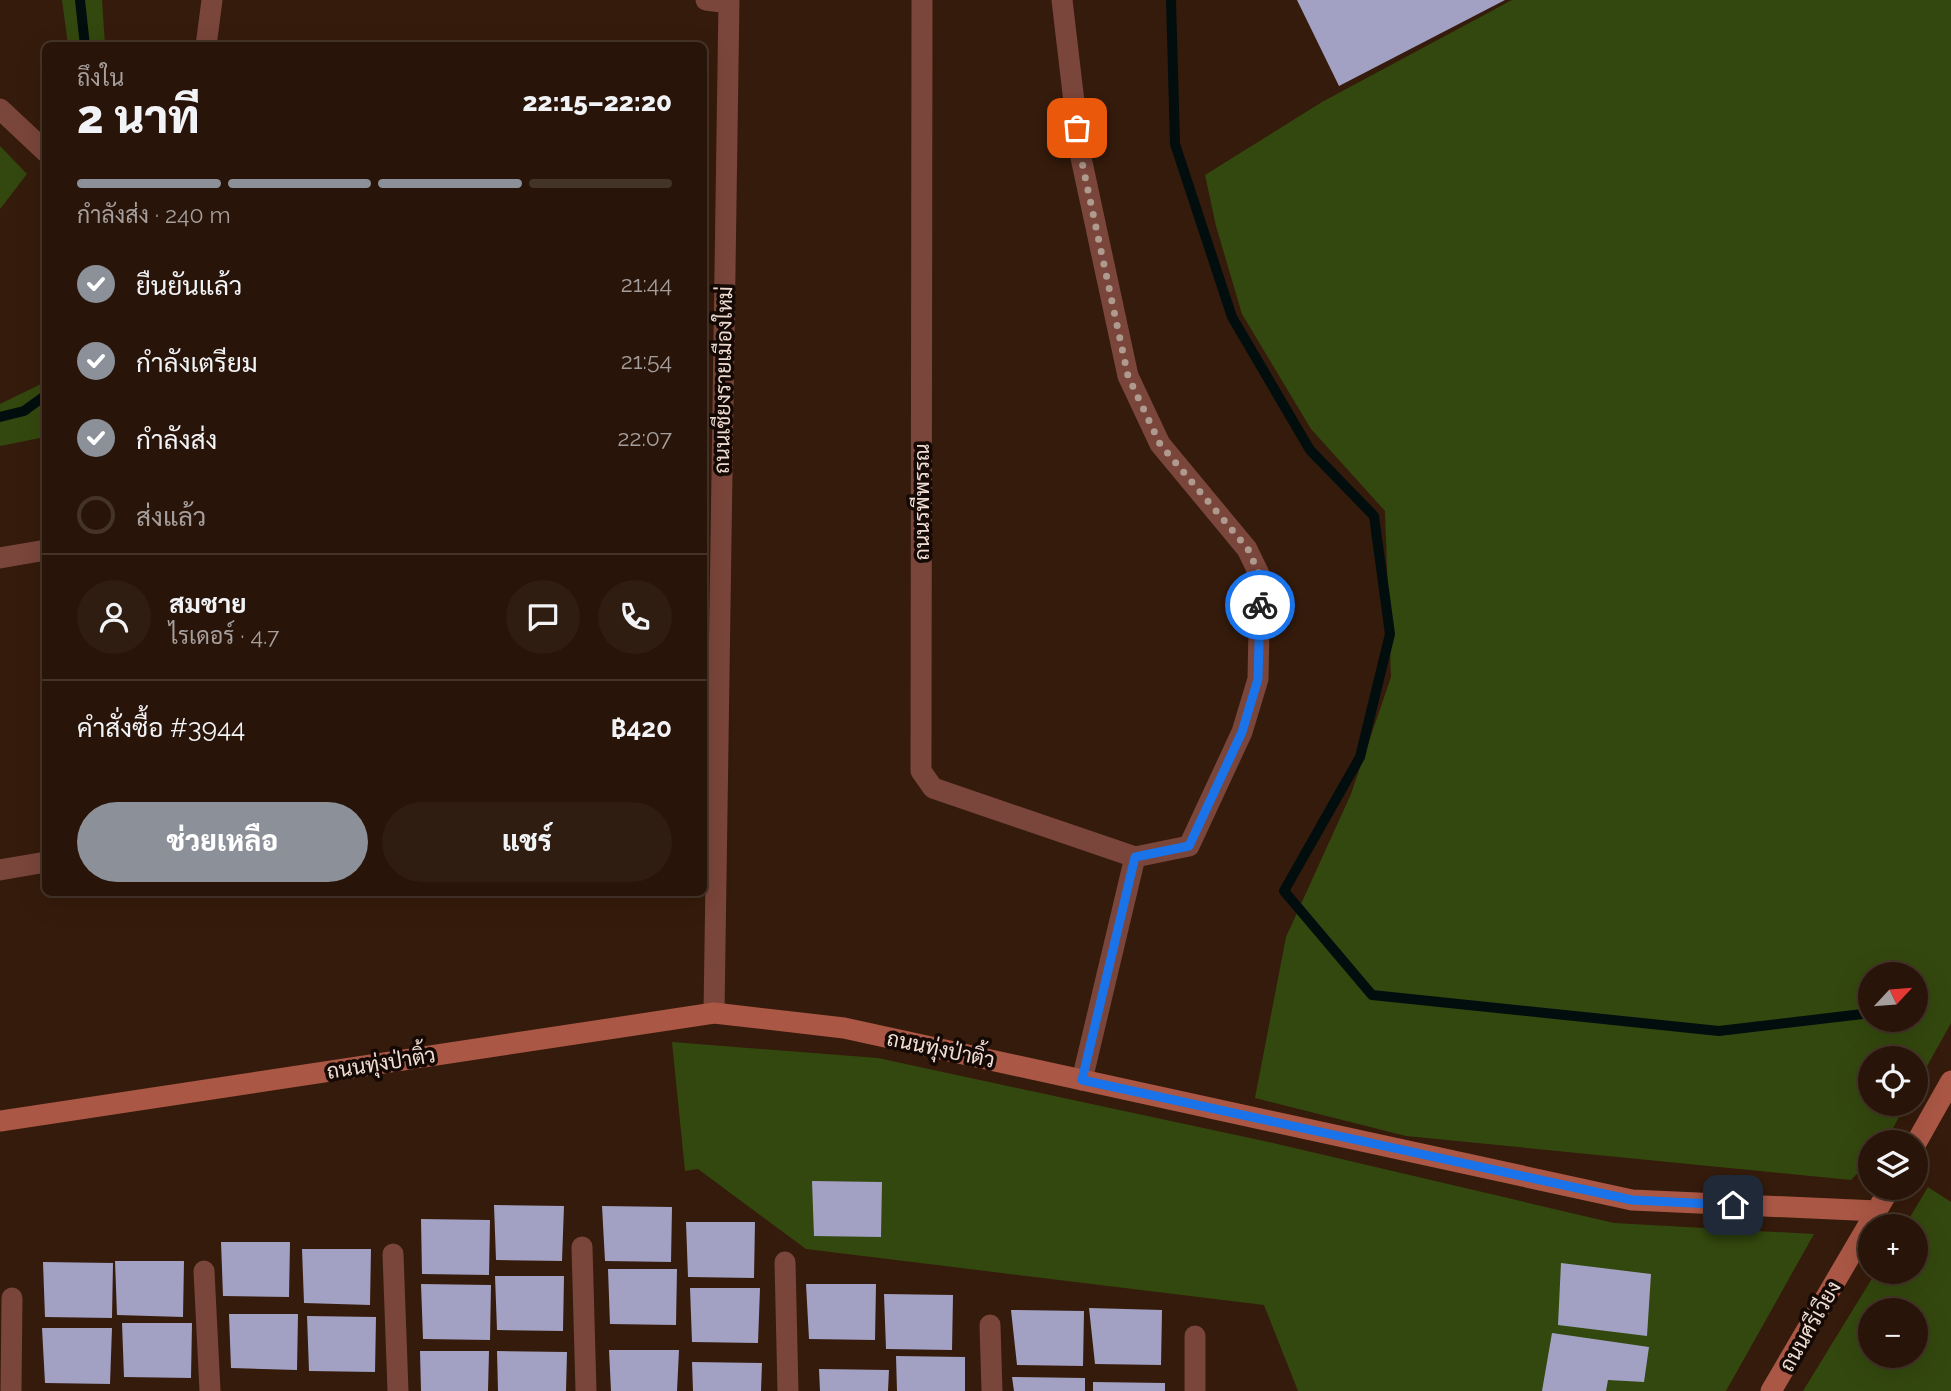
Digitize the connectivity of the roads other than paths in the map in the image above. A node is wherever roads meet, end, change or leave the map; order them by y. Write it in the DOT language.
graph roads {
  1 [pos="212,0"];
  2 [pos="706,0"];
  3 [pos="922,0"];
  4 [pos="1062,0"];
  5 [pos="729,2"];
  6 [pos="207,42"];
  7 [pos="0,109"];
  8 [pos="42,148"];
  9 [pos="42,551"];
  10 [pos="0,558"];
  11 [pos="711,758"];
  12 [pos="1135,857"];
  13 [pos="42,863"];
  14 [pos="0,870"];
  15 [pos="714,1013"];
  16 [pos="1082,1080"];
  17 [pos="1951,1081"];
  18 [pos="0,1121"];
  19 [pos="1923,1130"];
  20 [pos="1884,1200"];
  21 [pos="1877,1212"];
  22 [pos="582,1247"];
  23 [pos="393,1254"];
  24 [pos="785,1262"];
  25 [pos="204,1271"];
  26 [pos="12,1298"];
  27 [pos="990,1325"];
  28 [pos="1195,1336"];
  29 [pos="11,1391"];
  30 [pos="210,1391"];
  31 [pos="398,1391"];
  32 [pos="586,1391"];
  33 [pos="788,1391"];
  34 [pos="992,1391"];
  35 [pos="1195,1391"];
  36 [pos="1771,1391"];
  1 -- 6 [label="street"];
  2 -- 5 [label="street"];
  3 -- 12 [label="street, ถนนรพีพรรณ"];
  4 -- 12 [label="street"];
  5 -- 11 [label="street, ถนนเชียงรายเมืองใหม่"];
  7 -- 8 [label="street"];
  9 -- 10 [label="street"];
  11 -- 15 [label="street, ถนนเชียงรายเมืองใหม่"];
  12 -- 16 [label="street"];
  13 -- 14 [label="street"];
  15 -- 16 [label="street, ถนนทุ่งป่าติ้ว"];
  15 -- 18 [label="street, ถนนทุ่งป่าติ้ว"];
  16 -- 21 [label="street, ถนนทุ่งป่าติ้ว"];
  17 -- 19 [label="street"];
  20 -- 21 [label="street, ถนนศรีเวียง"];
  21 -- 36 [label="street, ถนนศรีเวียง"];
  22 -- 32 [label="street"];
  23 -- 31 [label="street"];
  24 -- 33 [label="street"];
  25 -- 30 [label="street"];
  26 -- 29 [label="street"];
  27 -- 34 [label="street"];
  28 -- 35 [label="street"];
}
